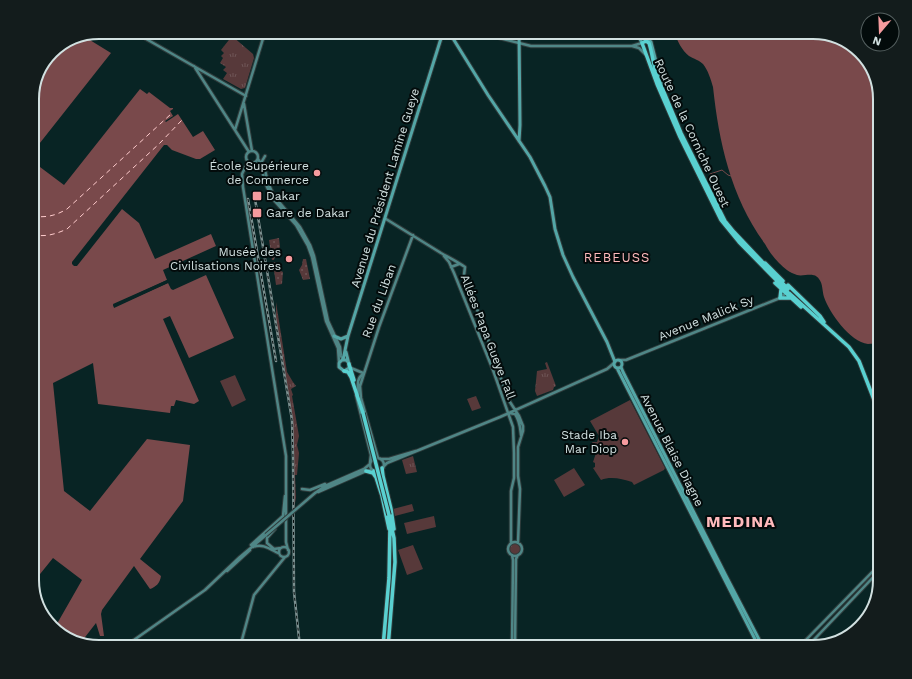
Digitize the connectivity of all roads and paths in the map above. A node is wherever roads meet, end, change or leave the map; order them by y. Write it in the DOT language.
graph roads {
  1 [pos="146,39"];
  2 [pos="264,39"];
  3 [pos="441,39"];
  4 [pos="452,39"];
  5 [pos="501,39"];
  6 [pos="519,39"];
  7 [pos="640,39"];
  8 [pos="646,39"];
  9 [pos="642,43"];
  10 [pos="519,44"];
  11 [pos="632,46"];
  12 [pos="646,56"];
  13 [pos="193,66"];
  14 [pos="663,90"];
  15 [pos="246,96"];
  16 [pos="244,102"];
  17 [pos="235,130"];
  18 [pos="519,141"];
  19 [pos="250,151"];
  20 [pos="264,156"];
  21 [pos="258,159"];
  22 [pos="248,162"];
  23 [pos="256,162"];
  24 [pos="261,164"];
  25 [pos="386,219"];
  26 [pos="413,236"];
  27 [pos="441,253"];
  28 [pos="750,253"];
  29 [pos="452,259"];
  30 [pos="449,262"];
  31 [pos="459,264"];
  32 [pos="451,267"];
  33 [pos="781,288"];
  34 [pos="788,291"];
  35 [pos="780,298"];
  36 [pos="790,298"];
  37 [pos="832,331"];
  38 [pos="334,336"];
  39 [pos="348,336"];
  40 [pos="346,350"];
  41 [pos="343,360"];
  42 [pos="626,360"];
  43 [pos="617,361"];
  44 [pos="339,363"];
  45 [pos="350,365"];
  46 [pos="622,366"];
  47 [pos="616,368"];
  48 [pos="607,369"];
  49 [pos="344,371"];
  50 [pos="363,373"];
  51 [pos="355,389"];
  52 [pos="873,392"];
  53 [pos="873,397"];
  54 [pos="358,398"];
  55 [pos="516,412"];
  56 [pos="509,414"];
  57 [pos="418,450"];
  58 [pos="379,459"];
  59 [pos="370,463"];
  60 [pos="383,467"];
  61 [pos="374,470"];
  62 [pos="366,471"];
  63 [pos="335,481"];
  64 [pos="379,484"];
  65 [pos="286,488"];
  66 [pos="302,488"];
  67 [pos="322,489"];
  68 [pos="287,515"];
  69 [pos="283,516"];
  70 [pos="267,535"];
  71 [pos="392,538"];
  72 [pos="260,540"];
  73 [pos="286,542"];
  74 [pos="267,543"];
  75 [pos="515,543"];
  76 [pos="262,546"];
  77 [pos="253,548"];
  78 [pos="281,548"];
  79 [pos="288,550"];
  80 [pos="279,554"];
  81 [pos="512,554"];
  82 [pos="517,555"];
  83 [pos="240,557"];
  84 [pos="285,557"];
  85 [pos="281,563"];
  86 [pos="873,571"];
  87 [pos="221,575"];
  88 [pos="873,577"];
  89 [pos="134,640"];
  90 [pos="242,640"];
  91 [pos="384,640"];
  92 [pos="389,640"];
  93 [pos="512,640"];
  94 [pos="515,640"];
  95 [pos="755,640"];
  96 [pos="759,640"];
  97 [pos="806,640"];
  98 [pos="814,640"];
  1 -- 13 [label="street"];
  2 -- 15 [label="street"];
  3 -- 25 [label="main road, Avenue du Président Lamine Gueye"];
  4 -- 18 [label="main road"];
  5 -- 10 [label="street"];
  6 -- 10 [label="main road"];
  7 -- 9 [label="main road, Route de la Corniche Ouest"];
  8 -- 14 [label="main road, Route de la Corniche Ouest"];
  9 -- 11 [label="street"];
  9 -- 12 [label="highway, Route de la Corniche Ouest"];
  9 -- 14 [label="highway"];
  10 -- 11 [label="street"];
  10 -- 18 [label="main road"];
  11 -- 12 [label="street"];
  12 -- 28 [label="highway, Route de la Corniche Ouest"];
  13 -- 15 [label="street"];
  13 -- 17 [label="street"];
  14 -- 34 [label="highway, Route de la Corniche Ouest"];
  15 -- 16 [label="street"];
  16 -- 17 [label="street"];
  16 -- 19 [label="street"];
  17 -- 19 [label="street"];
  18 -- 43 [label="main road"];
  19 -- 21 [label="street"];
  19 -- 22 [label="street"];
  20 -- 24 [label="street"];
  21 -- 23 [label="street"];
  21 -- 24 [label="street"];
  22 -- 23 [label="street"];
  22 -- 65 [label="street"];
  23 -- 44 [label="street"];
  24 -- 38 [label="street"];
  25 -- 26 [label="street"];
  25 -- 39 [label="main road, Avenue du Président Lamine Gueye"];
  26 -- 27 [label="street"];
  26 -- 50 [label="street, Rue du Liban"];
  27 -- 29 [label="street"];
  27 -- 30 [label="street, Allées Papa Gueye Fall"];
  28 -- 33 [label="highway"];
  28 -- 34 [label="highway, Route de la Corniche Ouest"];
  29 -- 30 [label="street"];
  29 -- 31 [label="street"];
  30 -- 32 [label="street, Allées Papa Gueye Fall"];
  31 -- 32 [label="street"];
  31 -- 55 [label="street, Allées Papa Gueye Fall"];
  32 -- 56 [label="street, Allées Papa Gueye Fall"];
  33 -- 34 [label="highway"];
  33 -- 35 [label="highway"];
  34 -- 35 [label="street, Avenue Malick Sy"];
  34 -- 36 [label="highway"];
  34 -- 37 [label="highway, Route de la Corniche Ouest"];
  34 -- 52 [label="highway"];
  35 -- 36 [label="highway"];
  35 -- 42 [label="street, Avenue Malick Sy"];
  36 -- 37 [label="highway"];
  37 -- 53 [label="highway, Route de la Corniche Ouest"];
  38 -- 39 [label="main road"];
  38 -- 41 [label="street"];
  39 -- 40 [label="main road, Avenue du Président Lamine Gueye"];
  40 -- 41 [label="main road, Avenue du Président Lamine Gueye"];
  40 -- 45 [label="main road, Avenue du Président Lamine Gueye"];
  41 -- 44 [label="main road"];
  41 -- 45 [label="main road"];
  42 -- 43 [label="street, Avenue Malick Sy"];
  42 -- 46 [label="street, Avenue Malick Sy"];
  43 -- 46 [label="main road, Avenue Blaise Diagne"];
  43 -- 47 [label="main road, Avenue Blaise Diagne"];
  43 -- 48 [label="street"];
  44 -- 49 [label="main road"];
  45 -- 49 [label="main road"];
  45 -- 50 [label="street"];
  45 -- 51 [label="highway"];
  46 -- 47 [label="main road"];
  46 -- 96 [label="main road, Avenue Blaise Diagne"];
  47 -- 48 [label="street"];
  47 -- 95 [label="main road, Avenue Blaise Diagne"];
  48 -- 55 [label="street"];
  49 -- 51 [label="highway"];
  50 -- 54 [label="street"];
  50 -- 58 [label="street"];
  51 -- 54 [label="highway"];
  51 -- 59 [label="street"];
  54 -- 71 [label="highway, bridge"];
  55 -- 56 [label="street"];
  55 -- 75 [label="street, Allées Papa Gueye Fall"];
  56 -- 57 [label="street"];
  56 -- 75 [label="street, Allées Papa Gueye Fall"];
  57 -- 58 [label="street"];
  57 -- 60 [label="street"];
  58 -- 59 [label="street"];
  58 -- 60 [label="street"];
  59 -- 61 [label="street"];
  59 -- 63 [label="street"];
  60 -- 61 [label="street"];
  60 -- 71 [label="highway"];
  61 -- 62 [label="street"];
  61 -- 64 [label="highway"];
  62 -- 64 [label="highway"];
  62 -- 67 [label="street"];
  63 -- 66 [label="street"];
  63 -- 67 [label="street"];
  64 -- 71 [label="highway"];
  65 -- 68 [label="street"];
  65 -- 69 [label="street"];
  67 -- 70 [label="street, bridge"];
  68 -- 69 [label="street"];
  68 -- 73 [label="street"];
  69 -- 83 [label="street"];
  70 -- 72 [label="street"];
  70 -- 74 [label="street"];
  71 -- 91 [label="highway"];
  71 -- 92 [label="highway"];
  72 -- 76 [label="street"];
  72 -- 77 [label="street"];
  72 -- 83 [label="street"];
  73 -- 78 [label="street"];
  73 -- 79 [label="street"];
  74 -- 76 [label="street"];
  74 -- 78 [label="street"];
  75 -- 81 [label="street"];
  75 -- 82 [label="street"];
  76 -- 77 [label="street"];
  76 -- 80 [label="street"];
  77 -- 87 [label="street"];
  78 -- 79 [label="street"];
  78 -- 80 [label="street"];
  79 -- 84 [label="street"];
  80 -- 84 [label="street"];
  80 -- 85 [label="street"];
  81 -- 82 [label="street"];
  81 -- 93 [label="street"];
  82 -- 94 [label="street"];
  83 -- 87 [label="street"];
  84 -- 85 [label="street"];
  85 -- 90 [label="street"];
  86 -- 97 [label="street"];
  87 -- 89 [label="street"];
  88 -- 98 [label="street"];
}
